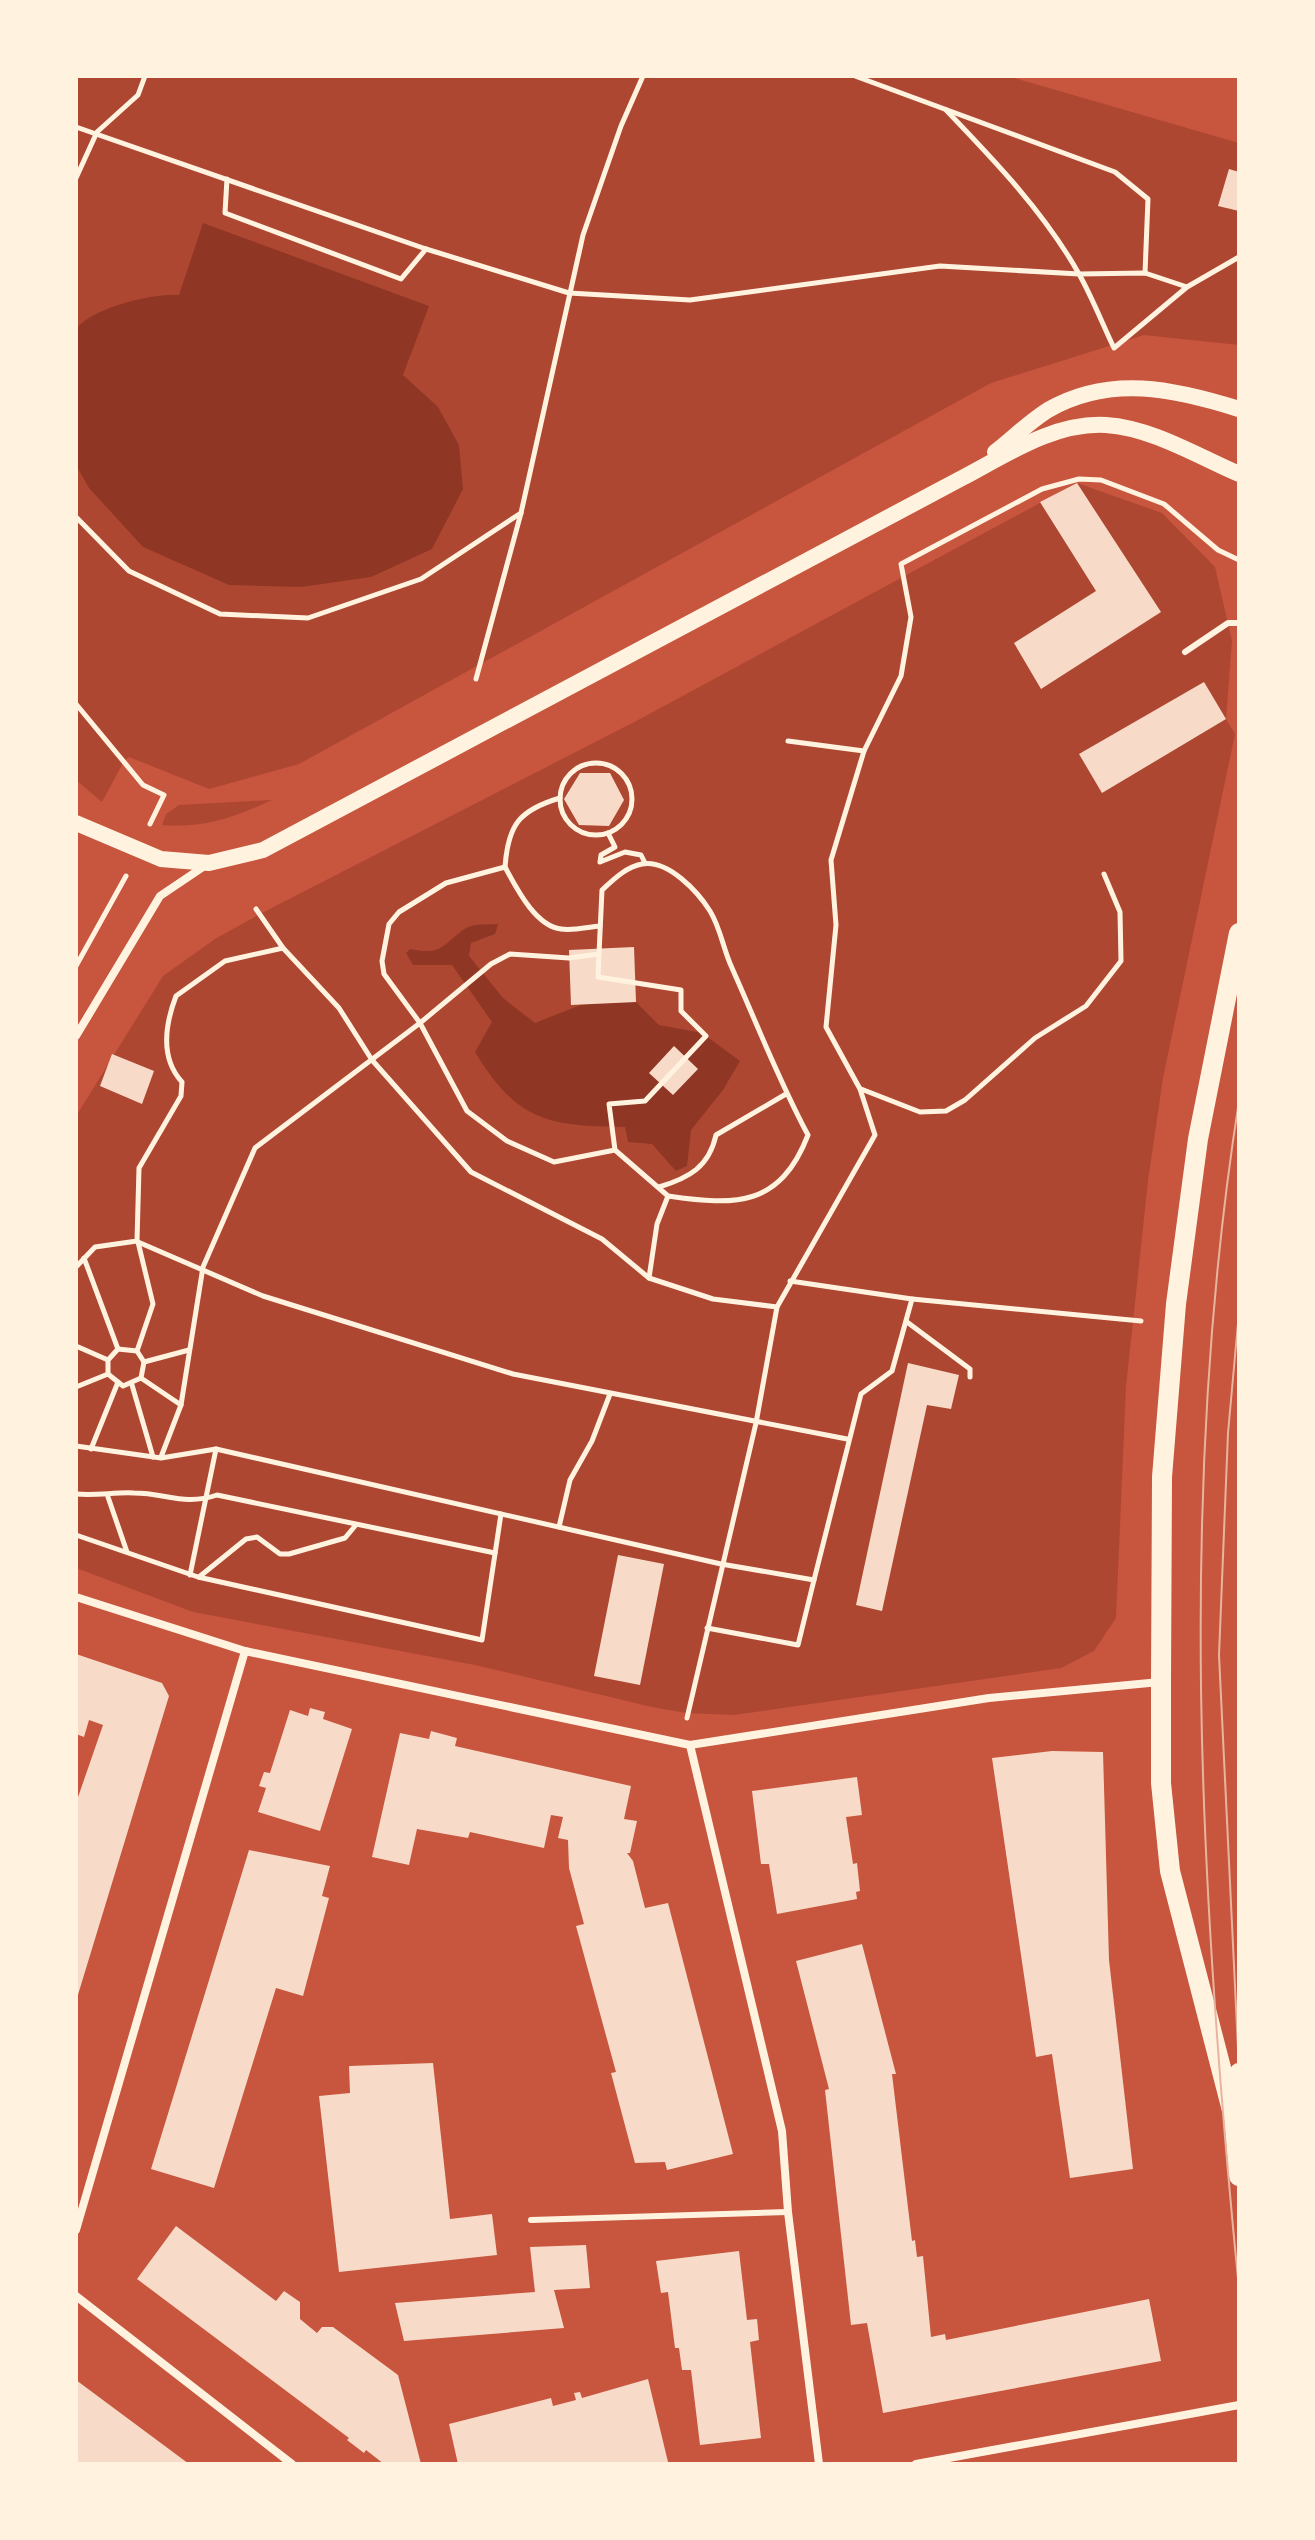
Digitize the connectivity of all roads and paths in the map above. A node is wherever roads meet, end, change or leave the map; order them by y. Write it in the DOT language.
graph roads {
  1 [pos="145,76"];
  2 [pos="643,76"];
  3 [pos="855,76"];
  4 [pos="946,110"];
  5 [pos="76,127"];
  6 [pos="97,132"];
  7 [pos="76,178"];
  8 [pos="227,179"];
  9 [pos="426,249"];
  10 [pos="1239,257"];
  11 [pos="1145,273"];
  12 [pos="1079,274"];
  13 [pos="1187,287"];
  14 [pos="569,293"];
  15 [pos="1239,409"];
  16 [pos="1239,474"];
  17 [pos="962,478"];
  18 [pos="521,513"];
  19 [pos="76,517"];
  20 [pos="1239,560"];
  21 [pos="1239,623"];
  22 [pos="1185,652"];
  23 [pos="476,679"];
  24 [pos="76,704"];
  25 [pos="788,741"];
  26 [pos="864,751"];
  27 [pos="560,798"];
  28 [pos="153,818"];
  29 [pos="76,823"];
  30 [pos="608,833"];
  31 [pos="209,863"];
  32 [pos="645,863"];
  33 [pos="505,867"];
  34 [pos="1104,874"];
  35 [pos="117,898"];
  36 [pos="256,909"];
  37 [pos="600,926"];
  38 [pos="1239,933"];
  39 [pos="283,948"];
  40 [pos="599,954"];
  41 [pos="76,966"];
  42 [pos="420,1023"];
  43 [pos="76,1036"];
  44 [pos="372,1060"];
  45 [pos="860,1089"];
  46 [pos="786,1094"];
  47 [pos="615,1150"];
  48 [pos="658,1187"];
  49 [pos="668,1196"];
  50 [pos="137,1241"];
  51 [pos="84,1258"];
  52 [pos="76,1267"];
  53 [pos="203,1267"];
  54 [pos="649,1278"];
  55 [pos="790,1281"];
  56 [pos="912,1299"];
  57 [pos="777,1307"];
  58 [pos="906,1321"];
  59 [pos="1141,1321"];
  60 [pos="76,1346"];
  61 [pos="118,1349"];
  62 [pos="189,1350"];
  63 [pos="137,1351"];
  64 [pos="108,1360"];
  65 [pos="144,1362"];
  66 [pos="108,1374"];
  67 [pos="970,1377"];
  68 [pos="141,1378"];
  69 [pos="118,1382"];
  70 [pos="132,1385"];
  71 [pos="76,1387"];
  72 [pos="610,1394"];
  73 [pos="181,1405"];
  74 [pos="756,1423"];
  75 [pos="847,1439"];
  76 [pos="76,1446"];
  77 [pos="91,1449"];
  78 [pos="216,1449"];
  79 [pos="153,1457"];
  80 [pos="161,1458"];
  81 [pos="76,1494"];
  82 [pos="108,1496"];
  83 [pos="205,1499"];
  84 [pos="501,1514"];
  85 [pos="355,1526"];
  86 [pos="559,1527"];
  87 [pos="76,1535"];
  88 [pos="127,1553"];
  89 [pos="495,1553"];
  90 [pos="721,1564"];
  91 [pos="190,1575"];
  92 [pos="198,1577"];
  93 [pos="814,1580"];
  94 [pos="76,1597"];
  95 [pos="707,1628"];
  96 [pos="245,1651"];
  97 [pos="1161,1682"];
  98 [pos="687,1722"];
  99 [pos="690,1745"];
  100 [pos="1239,2073"];
  101 [pos="1234,2118"];
  102 [pos="1239,2176"];
  103 [pos="788,2212"];
  104 [pos="531,2220"];
  105 [pos="76,2230"];
  106 [pos="76,2296"];
  107 [pos="1239,2405"];
  108 [pos="292,2464"];
  109 [pos="819,2464"];
  110 [pos="916,2464"];
  1 -- 6 [label="path"];
  2 -- 14 [label="path"];
  3 -- 4 [label="path"];
  4 -- 11 [label="path"];
  4 -- 12 [label="path"];
  5 -- 6 [label="path"];
  6 -- 7 [label="path"];
  6 -- 8 [label="path"];
  8 -- 9 [label="path"];
  8 -- 9 [label="path"];
  9 -- 14 [label="path"];
  10 -- 13 [label="path"];
  11 -- 12 [label="path"];
  11 -- 13 [label="path"];
  12 -- 13 [label="path"];
  12 -- 14 [label="path"];
  14 -- 18 [label="path"];
  15 -- 17 [label="main road"];
  16 -- 17 [label="main road"];
  17 -- 31 [label="main road"];
  18 -- 19 [label="path"];
  18 -- 23 [label="path"];
  20 -- 26 [label="path"];
  21 -- 22 [label="lane"];
  24 -- 28 [label="path"];
  25 -- 26 [label="path"];
  26 -- 45 [label="path"];
  27 -- 30 [label="path"];
  27 -- 30 [label="path"];
  27 -- 33 [label="path"];
  29 -- 31 [label="main road"];
  30 -- 32 [label="path"];
  31 -- 43 [label="street"];
  32 -- 37 [label="path"];
  32 -- 46 [label="path"];
  33 -- 37 [label="path"];
  33 -- 42 [label="path"];
  34 -- 45 [label="path"];
  35 -- 41 [label="path"];
  36 -- 39 [label="path"];
  37 -- 40 [label="path"];
  38 -- 97 [label="main road"];
  39 -- 44 [label="path"];
  39 -- 50 [label="path"];
  40 -- 42 [label="path"];
  40 -- 47 [label="path"];
  42 -- 44 [label="path"];
  42 -- 47 [label="path"];
  44 -- 53 [label="path"];
  44 -- 54 [label="path"];
  45 -- 55 [label="path"];
  46 -- 48 [label="path"];
  46 -- 49 [label="path"];
  47 -- 48 [label="path"];
  48 -- 49 [label="path"];
  49 -- 54 [label="path"];
  50 -- 51 [label="path"];
  50 -- 53 [label="path"];
  50 -- 63 [label="path"];
  51 -- 52 [label="path"];
  51 -- 61 [label="path"];
  53 -- 62 [label="path"];
  53 -- 72 [label="path"];
  54 -- 57 [label="path"];
  55 -- 56 [label="path"];
  55 -- 57 [label="path"];
  56 -- 58 [label="path"];
  56 -- 59 [label="path"];
  57 -- 74 [label="path"];
  58 -- 67 [label="path"];
  58 -- 75 [label="path"];
  60 -- 64 [label="path"];
  61 -- 63 [label="path"];
  61 -- 64 [label="path"];
  62 -- 65 [label="path"];
  62 -- 73 [label="path"];
  63 -- 65 [label="path"];
  64 -- 66 [label="path"];
  65 -- 68 [label="path"];
  66 -- 69 [label="path"];
  66 -- 71 [label="path"];
  68 -- 70 [label="path"];
  68 -- 73 [label="path"];
  69 -- 70 [label="path"];
  69 -- 77 [label="path"];
  70 -- 79 [label="path"];
  72 -- 74 [label="path"];
  72 -- 86 [label="path"];
  73 -- 80 [label="path"];
  74 -- 75 [label="path"];
  74 -- 90 [label="path"];
  75 -- 93 [label="path"];
  76 -- 77 [label="path"];
  77 -- 79 [label="path"];
  78 -- 80 [label="path"];
  78 -- 83 [label="path"];
  78 -- 84 [label="path"];
  79 -- 80 [label="path"];
  81 -- 82 [label="path"];
  82 -- 83 [label="path"];
  82 -- 88 [label="path"];
  83 -- 85 [label="path"];
  83 -- 91 [label="path"];
  84 -- 86 [label="path"];
  84 -- 89 [label="path"];
  85 -- 89 [label="path"];
  85 -- 92 [label="path"];
  86 -- 90 [label="path"];
  87 -- 88 [label="path"];
  88 -- 91 [label="path"];
  89 -- 92 [label="path"];
  90 -- 93 [label="path"];
  90 -- 95 [label="path"];
  91 -- 92 [label="path"];
  93 -- 95 [label="path"];
  94 -- 96 [label="street"];
  95 -- 98 [label="path"];
  96 -- 99 [label="street"];
  96 -- 105 [label="street"];
  97 -- 99 [label="street"];
  97 -- 101 [label="main road"];
  99 -- 103 [label="street"];
  100 -- 101 [label="main road"];
  101 -- 102 [label="main road"];
  103 -- 104 [label="lane"];
  103 -- 109 [label="street"];
  106 -- 108 [label="street"];
  107 -- 110 [label="street"];
}
